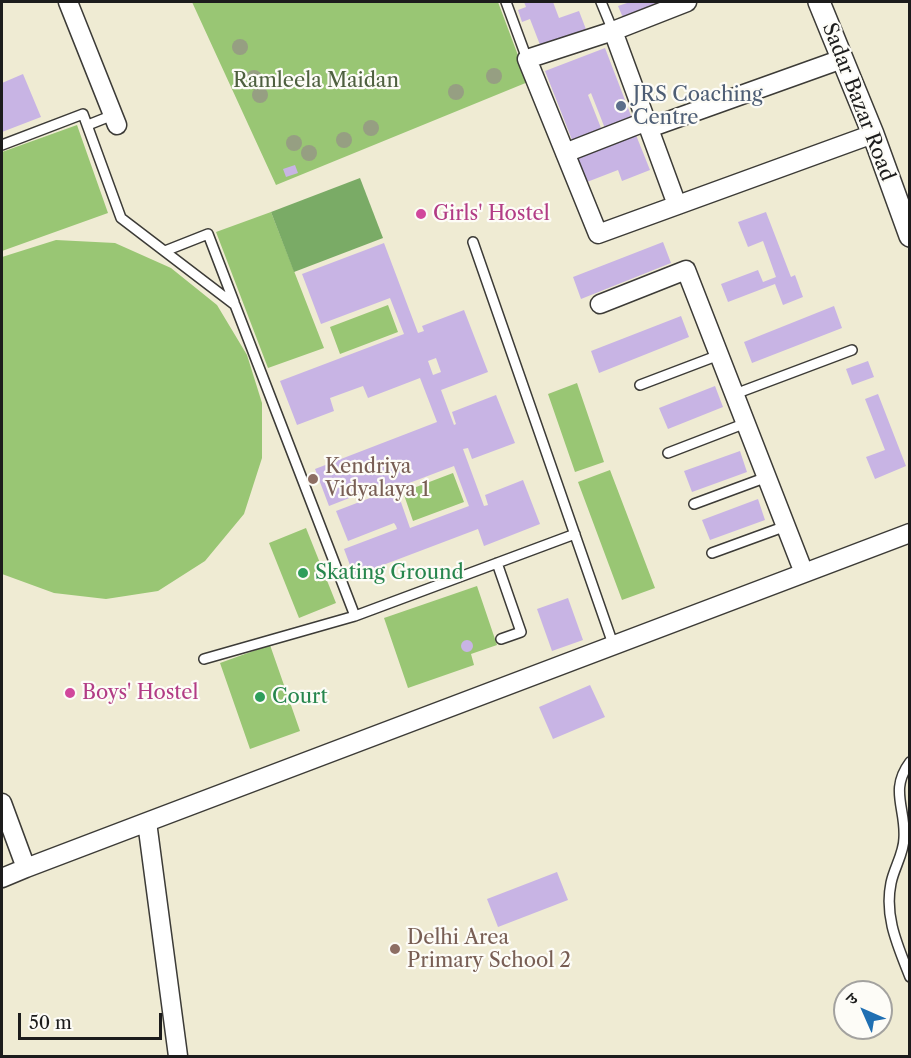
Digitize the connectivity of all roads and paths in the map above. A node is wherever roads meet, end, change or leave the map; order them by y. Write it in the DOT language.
graph roads {
  1 [pos="69,2"];
  2 [pos="506,2"];
  3 [pos="601,2"];
  4 [pos="687,2"];
  5 [pos="819,2"];
  6 [pos="613,31"];
  7 [pos="527,59"];
  8 [pos="843,59"];
  9 [pos="115,120"];
  10 [pos="648,124"];
  11 [pos="88,125"];
  12 [pos="873,134"];
  13 [pos="2,145"];
  14 [pos="565,153"];
  15 [pos="677,205"];
  16 [pos="909,236"];
  17 [pos="473,242"];
  18 [pos="165,251"];
  19 [pos="235,304"];
  20 [pos="600,304"];
  21 [pos="852,350"];
  22 [pos="720,355"];
  23 [pos="640,385"];
  24 [pos="735,394"];
  25 [pos="746,423"];
  26 [pos="668,453"];
  27 [pos="767,477"];
  28 [pos="694,504"];
  29 [pos="786,526"];
  30 [pos="909,533"];
  31 [pos="575,534"];
  32 [pos="712,553"];
  33 [pos="497,563"];
  34 [pos="804,573"];
  35 [pos="355,616"];
  36 [pos="501,639"];
  37 [pos="613,644"];
  38 [pos="204,659"];
  39 [pos="909,762"];
  40 [pos="2,803"];
  41 [pos="147,822"];
  42 [pos="26,868"];
  43 [pos="2,878"];
  44 [pos="909,977"];
  45 [pos="178,1056"];
  1 -- 9 [label="street"];
  2 -- 7 [label="lane"];
  3 -- 6 [label="lane"];
  4 -- 6 [label="street"];
  5 -- 8 [label="street, Sadar Bazar Road"];
  6 -- 7 [label="street"];
  6 -- 10 [label="street"];
  7 -- 14 [label="street"];
  8 -- 10 [label="street"];
  8 -- 12 [label="street, Sadar Bazar Road"];
  9 -- 11 [label="lane"];
  10 -- 14 [label="street"];
  10 -- 15 [label="street"];
  11 -- 13 [label="lane"];
  11 -- 18 [label="lane"];
  12 -- 15 [label="street"];
  12 -- 16 [label="street, Sadar Bazar Road"];
  14 -- 15 [label="street"];
  17 -- 31 [label="lane"];
  18 -- 19 [label="lane"];
  18 -- 19 [label="lane"];
  19 -- 35 [label="lane"];
  20 -- 22 [label="street"];
  21 -- 24 [label="lane"];
  22 -- 23 [label="lane"];
  22 -- 24 [label="street"];
  24 -- 25 [label="street"];
  25 -- 26 [label="lane"];
  25 -- 27 [label="street"];
  27 -- 28 [label="lane"];
  27 -- 29 [label="street"];
  29 -- 32 [label="lane"];
  29 -- 34 [label="street"];
  30 -- 34 [label="street"];
  31 -- 33 [label="lane"];
  31 -- 37 [label="lane"];
  33 -- 35 [label="lane"];
  33 -- 36 [label="lane"];
  34 -- 37 [label="street"];
  35 -- 38 [label="lane"];
  37 -- 41 [label="street"];
  39 -- 44 [label="lane"];
  40 -- 42 [label="street"];
  41 -- 42 [label="street"];
  41 -- 45 [label="street"];
  42 -- 43 [label="street"];
}
